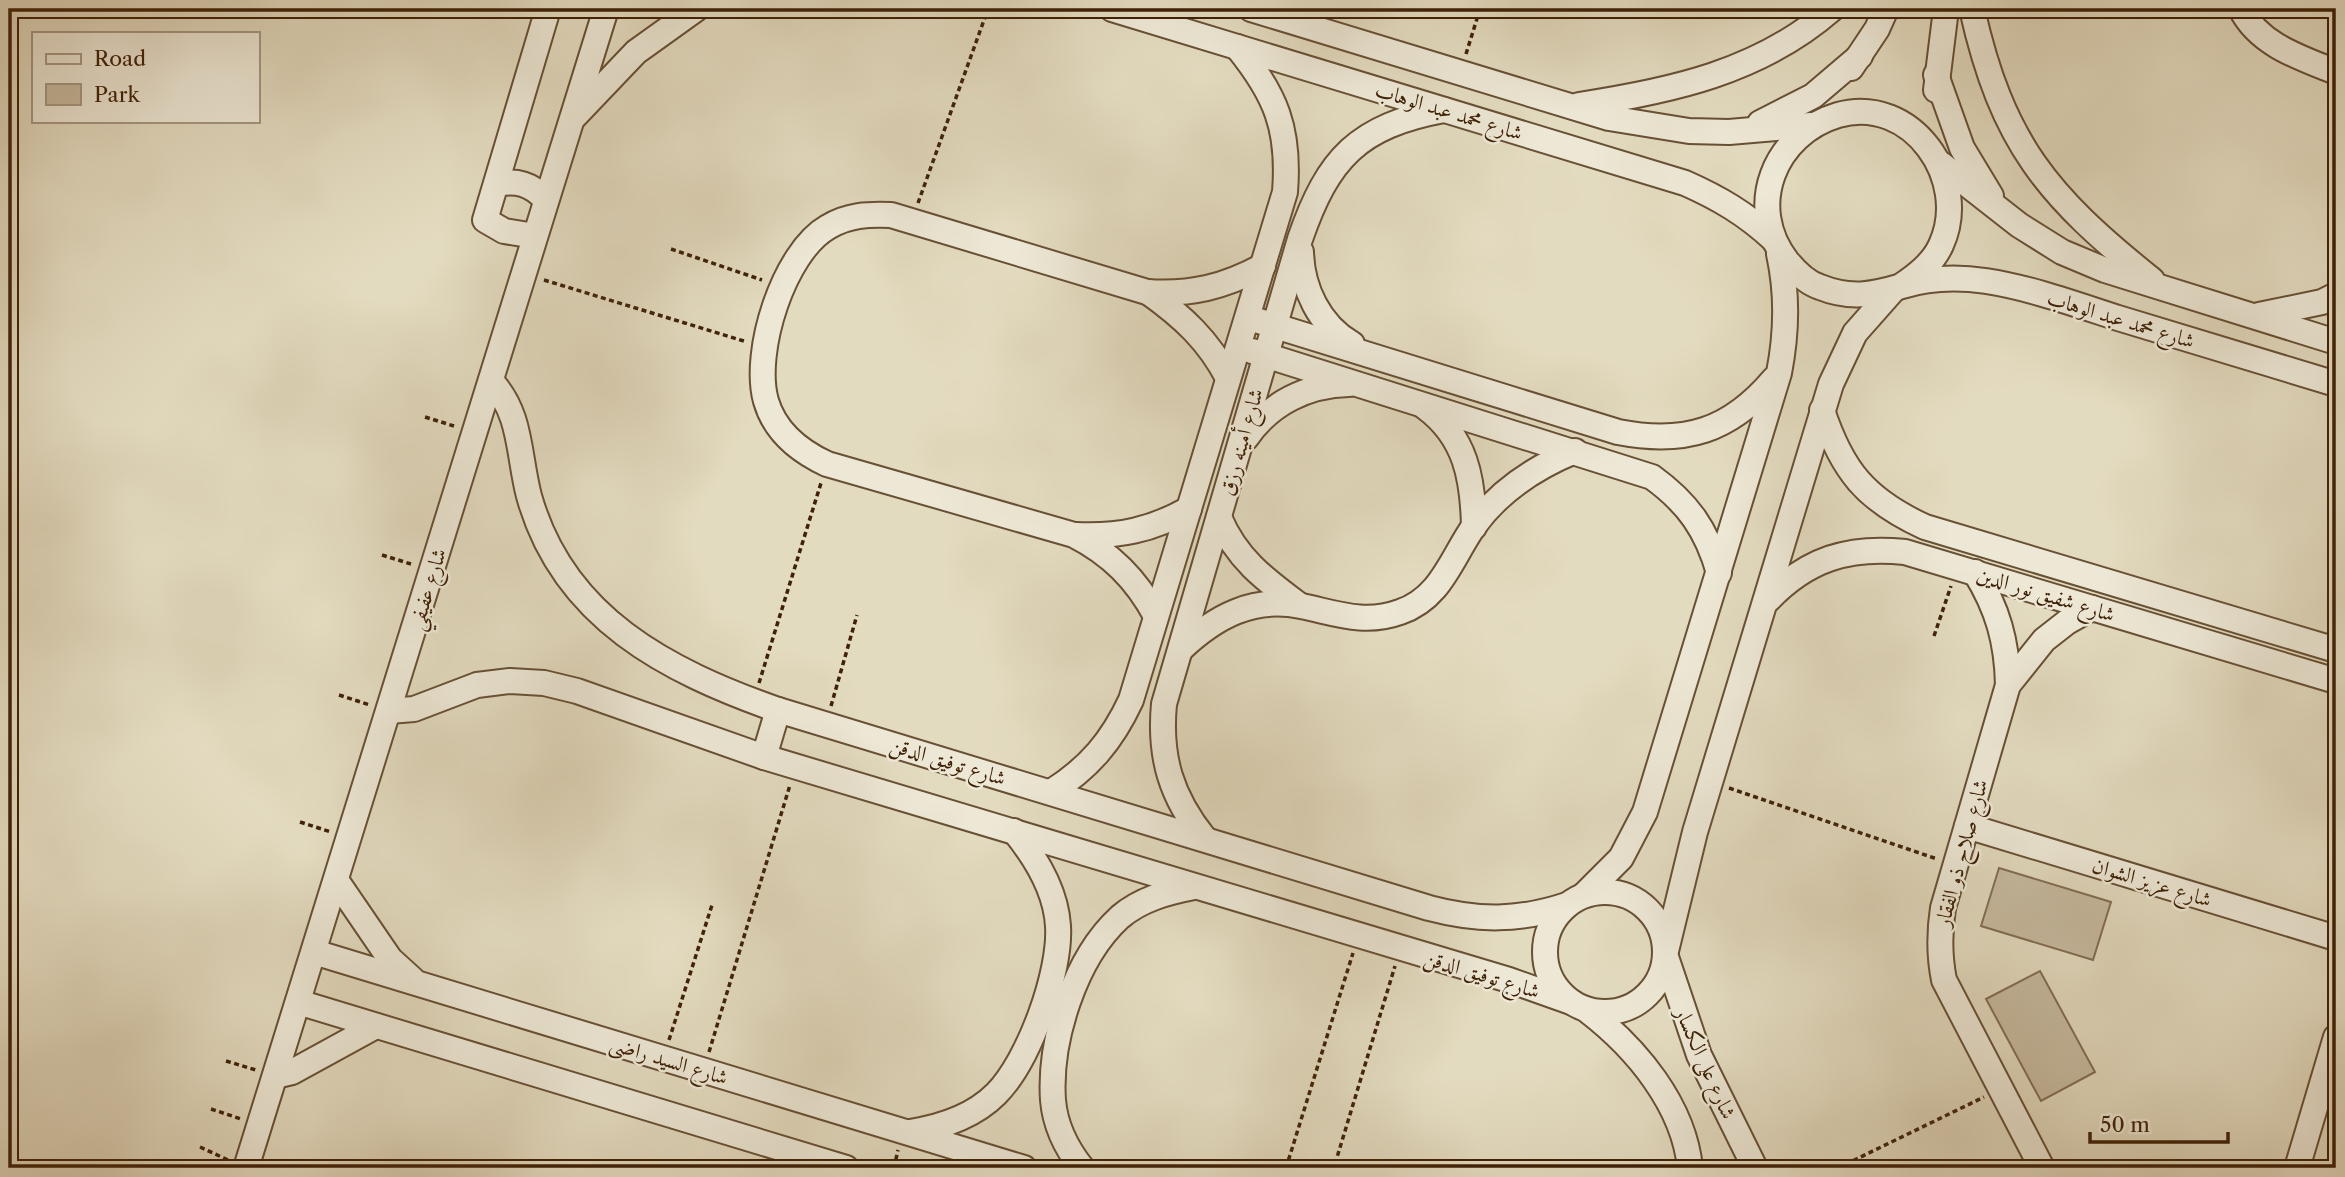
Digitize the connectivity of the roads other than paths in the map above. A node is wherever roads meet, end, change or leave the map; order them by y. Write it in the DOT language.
graph roads {
  1 [pos="548,9"];
  2 [pos="606,9"];
  3 [pos="696,9"];
  4 [pos="1112,9"];
  5 [pos="1251,9"];
  6 [pos="1832,9"];
  7 [pos="1886,9"];
  8 [pos="1947,9"];
  9 [pos="1972,9"];
  10 [pos="2241,9"];
  11 [pos="1237,47"];
  12 [pos="1860,56"];
  13 [pos="2336,72"];
  14 [pos="1936,75"];
  15 [pos="1571,107"];
  16 [pos="1444,110"];
  17 [pos="572,119"];
  18 [pos="1814,124"];
  19 [pos="1729,132"];
  20 [pos="1938,159"];
  21 [pos="497,184"];
  22 [pos="545,199"];
  23 [pos="2004,213"];
  24 [pos="535,236"];
  25 [pos="1300,239"];
  26 [pos="1776,245"];
  27 [pos="1262,266"];
  28 [pos="1897,288"];
  29 [pos="2163,289"];
  30 [pos="1147,292"];
  31 [pos="2336,295"];
  32 [pos="2253,317"];
  33 [pos="1247,318"];
  34 [pos="1275,326"];
  35 [pos="2336,342"];
  36 [pos="1238,346"];
  37 [pos="1266,355"];
  38 [pos="1370,355"];
  39 [pos="1779,373"];
  40 [pos="1228,378"];
  41 [pos="491,381"];
  42 [pos="1359,384"];
  43 [pos="2336,384"];
  44 [pos="1417,402"];
  45 [pos="1822,410"];
  46 [pos="1238,450"];
  47 [pos="1575,451"];
  48 [pos="1189,509"];
  49 [pos="1219,517"];
  50 [pos="1474,527"];
  51 [pos="1073,535"];
  52 [pos="1966,570"];
  53 [pos="1719,573"];
  54 [pos="1765,603"];
  55 [pos="1298,605"];
  56 [pos="2092,608"];
  57 [pos="1156,616"];
  58 [pos="2325,647"];
  59 [pos="1180,650"];
  60 [pos="2306,672"];
  61 [pos="2336,681"];
  62 [pos="2008,685"];
  63 [pos="778,710"];
  64 [pos="389,711"];
  65 [pos="764,757"];
  66 [pos="1051,792"];
  67 [pos="1967,825"];
  68 [pos="1014,831"];
  69 [pos="1205,839"];
  70 [pos="336,880"];
  71 [pos="1197,887"];
  72 [pos="1575,900"];
  73 [pos="2336,937"];
  74 [pos="314,952"];
  75 [pos="1665,953"];
  76 [pos="418,984"];
  77 [pos="298,1002"];
  78 [pos="1579,1007"];
  79 [pos="376,1026"];
  80 [pos="2336,1037"];
  81 [pos="275,1076"];
  82 [pos="907,1133"];
  83 [pos="240,1166"];
  84 [pos="846,1168"];
  85 [pos="1024,1168"];
  86 [pos="1082,1168"];
  87 [pos="1690,1168"];
  88 [pos="1755,1168"];
  89 [pos="2042,1168"];
  90 [pos="2297,1168"];
  1 -- 21 [label="street"];
  2 -- 17 [label="street, شارع عفيفي"];
  3 -- 17 [label="street"];
  4 -- 11 [label="street, شارع محمد عبد الوهاب"];
  5 -- 15 [label="street, شارع محمد عبد الوهاب"];
  6 -- 15 [label="street"];
  7 -- 12 [label="street"];
  8 -- 14 [label="street"];
  9 -- 29 [label="street"];
  10 -- 13 [label="street"];
  11 -- 16 [label="street, شارع محمد عبد الوهاب"];
  11 -- 27 [label="street, شارع أمينه رزق"];
  12 -- 18 [label="street"];
  12 -- 19 [label="street"];
  14 -- 20 [label="street"];
  14 -- 23 [label="street"];
  15 -- 19 [label="street, شارع محمد عبد الوهاب"];
  16 -- 25 [label="street, شارع أمينه رزق"];
  16 -- 26 [label="street, شارع محمد عبد الوهاب"];
  17 -- 22 [label="street, شارع عفيفي"];
  18 -- 19 [label="street, شارع محمد عبد الوهاب"];
  18 -- 20 [label="street"];
  18 -- 26 [label="street"];
  20 -- 23 [label="street, شارع محمد عبد الوهاب"];
  20 -- 28 [label="street"];
  21 -- 22 [label="street"];
  21 -- 24 [label="street"];
  22 -- 24 [label="street, شارع عفيفي"];
  23 -- 29 [label="street, شارع محمد عبد الوهاب"];
  24 -- 41 [label="street, شارع عفيفي"];
  25 -- 34 [label="street, شارع أمينه رزق"];
  25 -- 38 [label="street"];
  26 -- 28 [label="street"];
  26 -- 39 [label="street"];
  27 -- 30 [label="street"];
  27 -- 33 [label="street, شارع أمينه رزق"];
  28 -- 43 [label="street, شارع محمد عبد الوهاب"];
  28 -- 45 [label="street"];
  29 -- 32 [label="street, شارع محمد عبد الوهاب"];
  30 -- 40 [label="street"];
  30 -- 51 [label="street"];
  31 -- 32 [label="street"];
  32 -- 35 [label="street, شارع محمد عبد الوهاب"];
  33 -- 34 [label="street"];
  33 -- 36 [label="street, شارع أمينه رزق"];
  34 -- 37 [label="street, شارع أمينه رزق"];
  34 -- 38 [label="street"];
  36 -- 37 [label="street"];
  36 -- 40 [label="street, شارع أمينه رزق"];
  37 -- 42 [label="street"];
  37 -- 46 [label="street, شارع أمينه رزق"];
  38 -- 39 [label="street"];
  39 -- 53 [label="street"];
  40 -- 48 [label="street, شارع أمينه رزق"];
  41 -- 63 [label="street, شارع توفيق الدقن"];
  41 -- 64 [label="street, شارع عفيفي"];
  42 -- 44 [label="street"];
  42 -- 46 [label="street"];
  44 -- 47 [label="street"];
  44 -- 50 [label="street"];
  45 -- 54 [label="street"];
  45 -- 58 [label="street, شارع شفيق نور الدين"];
  46 -- 49 [label="street, شارع أمينه رزق"];
  47 -- 50 [label="street"];
  47 -- 53 [label="street"];
  48 -- 51 [label="street"];
  48 -- 57 [label="street, شارع أمينه رزق"];
  49 -- 55 [label="street"];
  49 -- 59 [label="street, شارع أمينه رزق"];
  50 -- 55 [label="street"];
  51 -- 57 [label="street"];
  52 -- 54 [label="street, شارع شفيق نور الدين"];
  52 -- 56 [label="street, شارع شفيق نور الدين"];
  52 -- 62 [label="street, شارع صلاح ذو الفقار"];
  53 -- 72 [label="street"];
  54 -- 75 [label="street"];
  55 -- 59 [label="street"];
  56 -- 60 [label="street, شارع شفيق نور الدين"];
  56 -- 62 [label="street, شارع صلاح ذو الفقار"];
  57 -- 66 [label="street, شارع أمينه رزق"];
  58 -- 60 [label="street"];
  59 -- 69 [label="street, شارع أمينه رزق"];
  60 -- 61 [label="street, شارع شفيق نور الدين"];
  62 -- 67 [label="street, شارع صلاح ذو الفقار"];
  63 -- 65 [label="street"];
  63 -- 66 [label="street, شارع توفيق الدقن"];
  64 -- 65 [label="street, شارع توفيق الدقن"];
  64 -- 70 [label="street, شارع عفيفي"];
  65 -- 68 [label="street, شارع توفيق الدقن"];
  66 -- 69 [label="street, شارع توفيق الدقن"];
  67 -- 73 [label="street, شارع عزيز الشوان"];
  67 -- 89 [label="street, شارع صلاح ذو الفقار"];
  68 -- 71 [label="street, شارع توفيق الدقن"];
  68 -- 82 [label="street"];
  69 -- 72 [label="street, شارع توفيق الدقن"];
  70 -- 74 [label="street, شارع عفيفي"];
  70 -- 76 [label="street"];
  71 -- 78 [label="street, شارع توفيق الدقن"];
  71 -- 86 [label="street"];
  72 -- 75 [label="street"];
  72 -- 78 [label="street"];
  74 -- 76 [label="street, شارع السيد راضى"];
  74 -- 77 [label="street, شارع عفيفي"];
  75 -- 78 [label="street"];
  75 -- 88 [label="street, شارع على الكسار"];
  76 -- 82 [label="street, شارع السيد راضى"];
  77 -- 79 [label="street"];
  77 -- 81 [label="street, شارع عفيفي"];
  78 -- 87 [label="street"];
  79 -- 81 [label="street"];
  79 -- 84 [label="street"];
  80 -- 90 [label="street"];
  81 -- 83 [label="street, شارع عفيفي"];
  82 -- 85 [label="street, شارع السيد راضى"];
}
